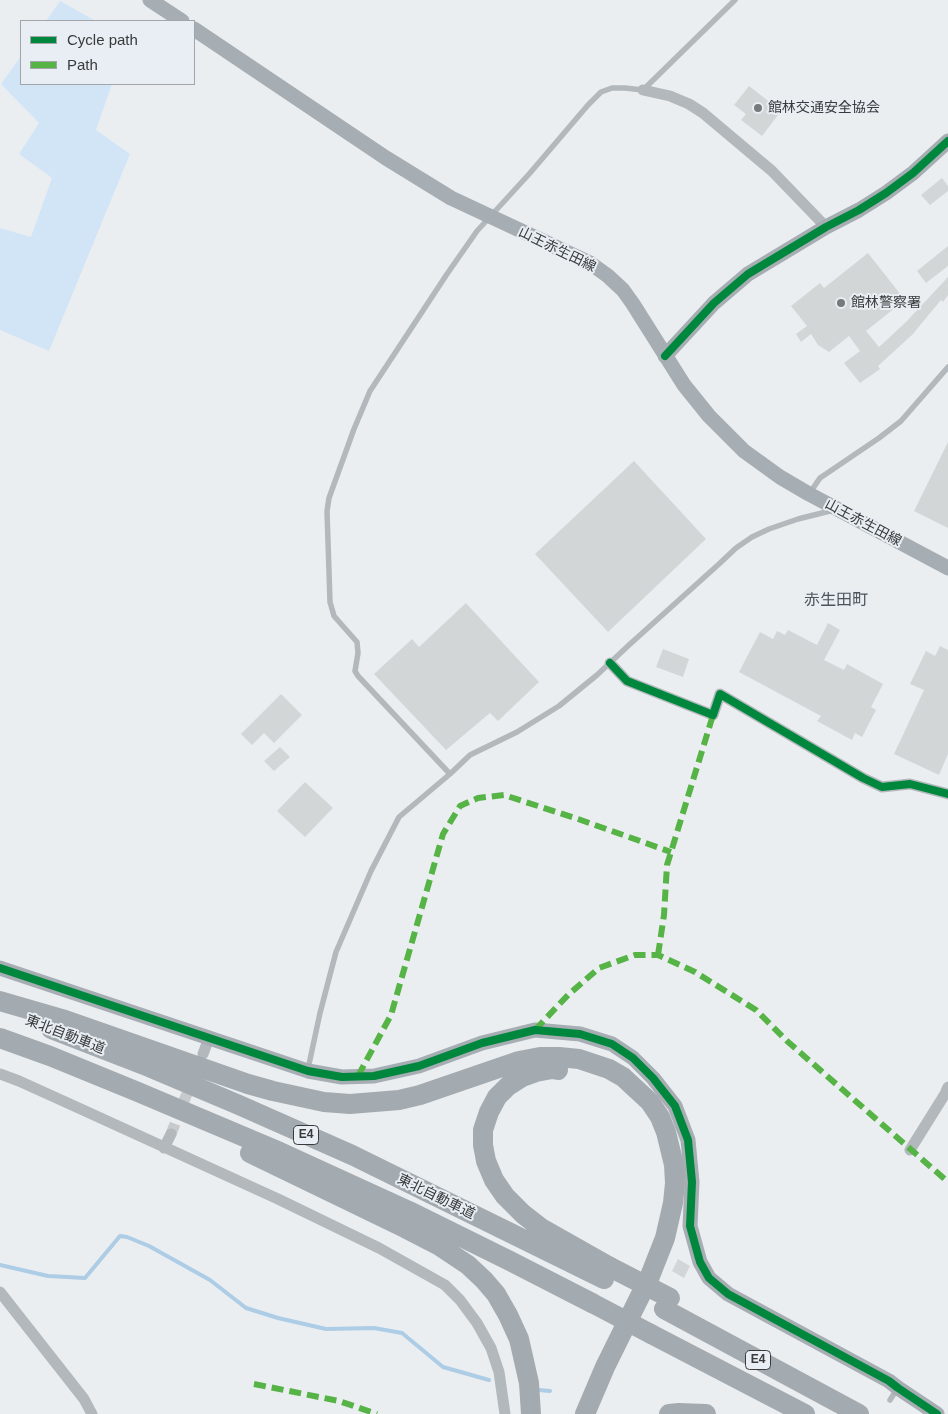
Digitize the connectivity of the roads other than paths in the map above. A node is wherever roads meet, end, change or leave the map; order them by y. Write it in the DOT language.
graph roads {
  1 [pos="150,0"];
  2 [pos="735,0"];
  3 [pos="180,20"];
  4 [pos="195,30"];
  5 [pos="642,90"];
  6 [pos="948,141"];
  7 [pos="490,217"];
  8 [pos="826,227"];
  9 [pos="666,356"];
  10 [pos="948,367"];
  11 [pos="809,494"];
  12 [pos="836,509"];
  13 [pos="948,568"];
  14 [pos="610,663"];
  15 [pos="450,774"];
  16 [pos="948,794"];
  17 [pos="0,968"];
  18 [pos="0,1001"];
  19 [pos="0,1010"];
  20 [pos="0,1038"];
  21 [pos="209,1038"];
  22 [pos="203,1054"];
  23 [pos="308,1071"];
  24 [pos="0,1074"];
  25 [pos="948,1087"];
  26 [pos="138,1092"];
  27 [pos="170,1134"];
  28 [pos="164,1148"];
  29 [pos="910,1150"];
  30 [pos="607,1273"];
  31 [pos="0,1292"];
  32 [pos="855,1412"];
  33 [pos="92,1414"];
  34 [pos="504,1414"];
  35 [pos="531,1414"];
  36 [pos="572,1414"];
  37 [pos="585,1414"];
  38 [pos="669,1414"];
  39 [pos="706,1414"];
  40 [pos="805,1414"];
  41 [pos="937,1414"];
  1 -- 3 [label="street"];
  2 -- 5 [label="lane"];
  4 -- 7 [label="street, 山王赤生田線"];
  5 -- 7 [label="lane"];
  5 -- 8 [label="street"];
  6 -- 8 [label="street"];
  7 -- 9 [label="street, 山王赤生田線"];
  7 -- 15 [label="lane"];
  8 -- 9 [label="street"];
  9 -- 11 [label="street, 山王赤生田線"];
  10 -- 11 [label="lane"];
  11 -- 12 [label="street, 山王赤生田線"];
  12 -- 13 [label="street, 山王赤生田線"];
  12 -- 14 [label="lane"];
  14 -- 15 [label="lane"];
  14 -- 16 [label="street"];
  15 -- 23 [label="lane"];
  17 -- 21 [label="street"];
  18 -- 37 [label="highway"];
  19 -- 30 [label="highway, 東北自動車道 / E4"];
  20 -- 26 [label="highway, 東北自動車道 / E4"];
  21 -- 22 [label="street"];
  21 -- 23 [label="street"];
  23 -- 41 [label="street"];
  24 -- 28 [label="street"];
  25 -- 29 [label="street"];
  26 -- 35 [label="highway"];
  26 -- 40 [label="highway, 東北自動車道 / E4, bridge"];
  27 -- 28 [label="street"];
  28 -- 34 [label="street"];
  30 -- 32 [label="highway, 東北自動車道 / E4"];
  30 -- 36 [label="highway"];
  31 -- 33 [label="street"];
  38 -- 39 [label="highway"];
}
